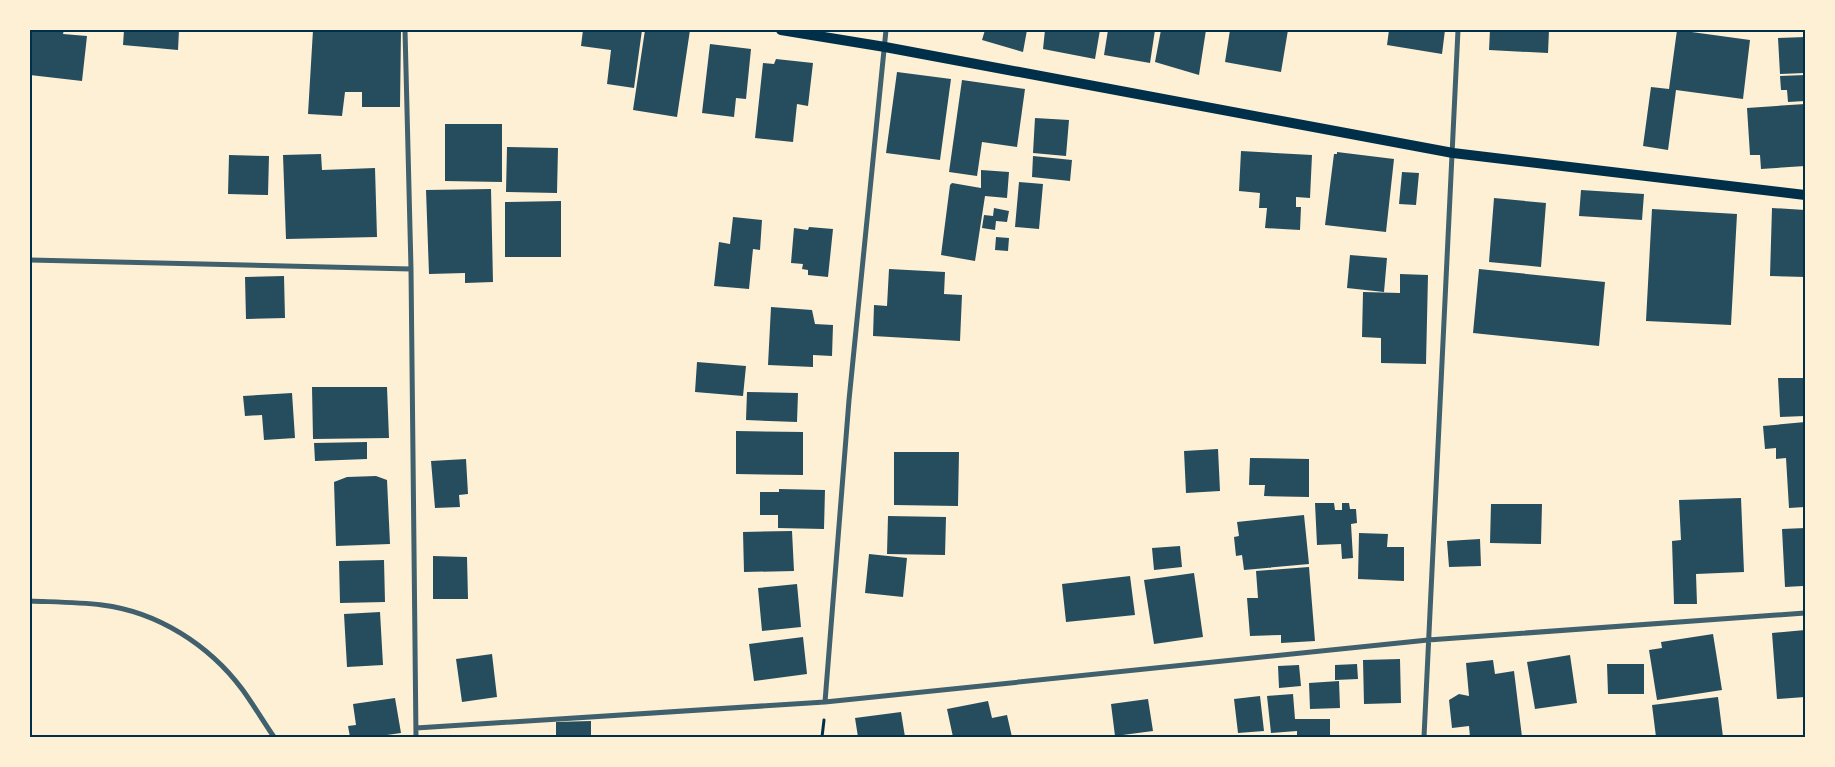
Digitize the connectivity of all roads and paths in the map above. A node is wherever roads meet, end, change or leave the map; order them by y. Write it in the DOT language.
graph roads {
  1 [pos="405,30"];
  2 [pos="781,30"];
  3 [pos="886,30"];
  4 [pos="1458,30"];
  5 [pos="884,47"];
  6 [pos="1453,153"];
  7 [pos="1805,195"];
  8 [pos="30,260"];
  9 [pos="411,269"];
  10 [pos="30,600"];
  11 [pos="1805,613"];
  12 [pos="1428,640"];
  13 [pos="825,702"];
  14 [pos="416,728"];
  15 [pos="274,737"];
  16 [pos="416,737"];
  17 [pos="1424,737"];
  1 -- 9 [label="street"];
  2 -- 5 [label="main road"];
  3 -- 5 [label="street"];
  4 -- 6 [label="street"];
  5 -- 6 [label="main road"];
  5 -- 13 [label="street"];
  6 -- 7 [label="main road"];
  6 -- 12 [label="street"];
  8 -- 9 [label="street"];
  9 -- 14 [label="street"];
  10 -- 15 [label="street"];
  11 -- 12 [label="street"];
  12 -- 13 [label="street"];
  12 -- 17 [label="street"];
  13 -- 14 [label="street"];
  14 -- 16 [label="street"];
}
